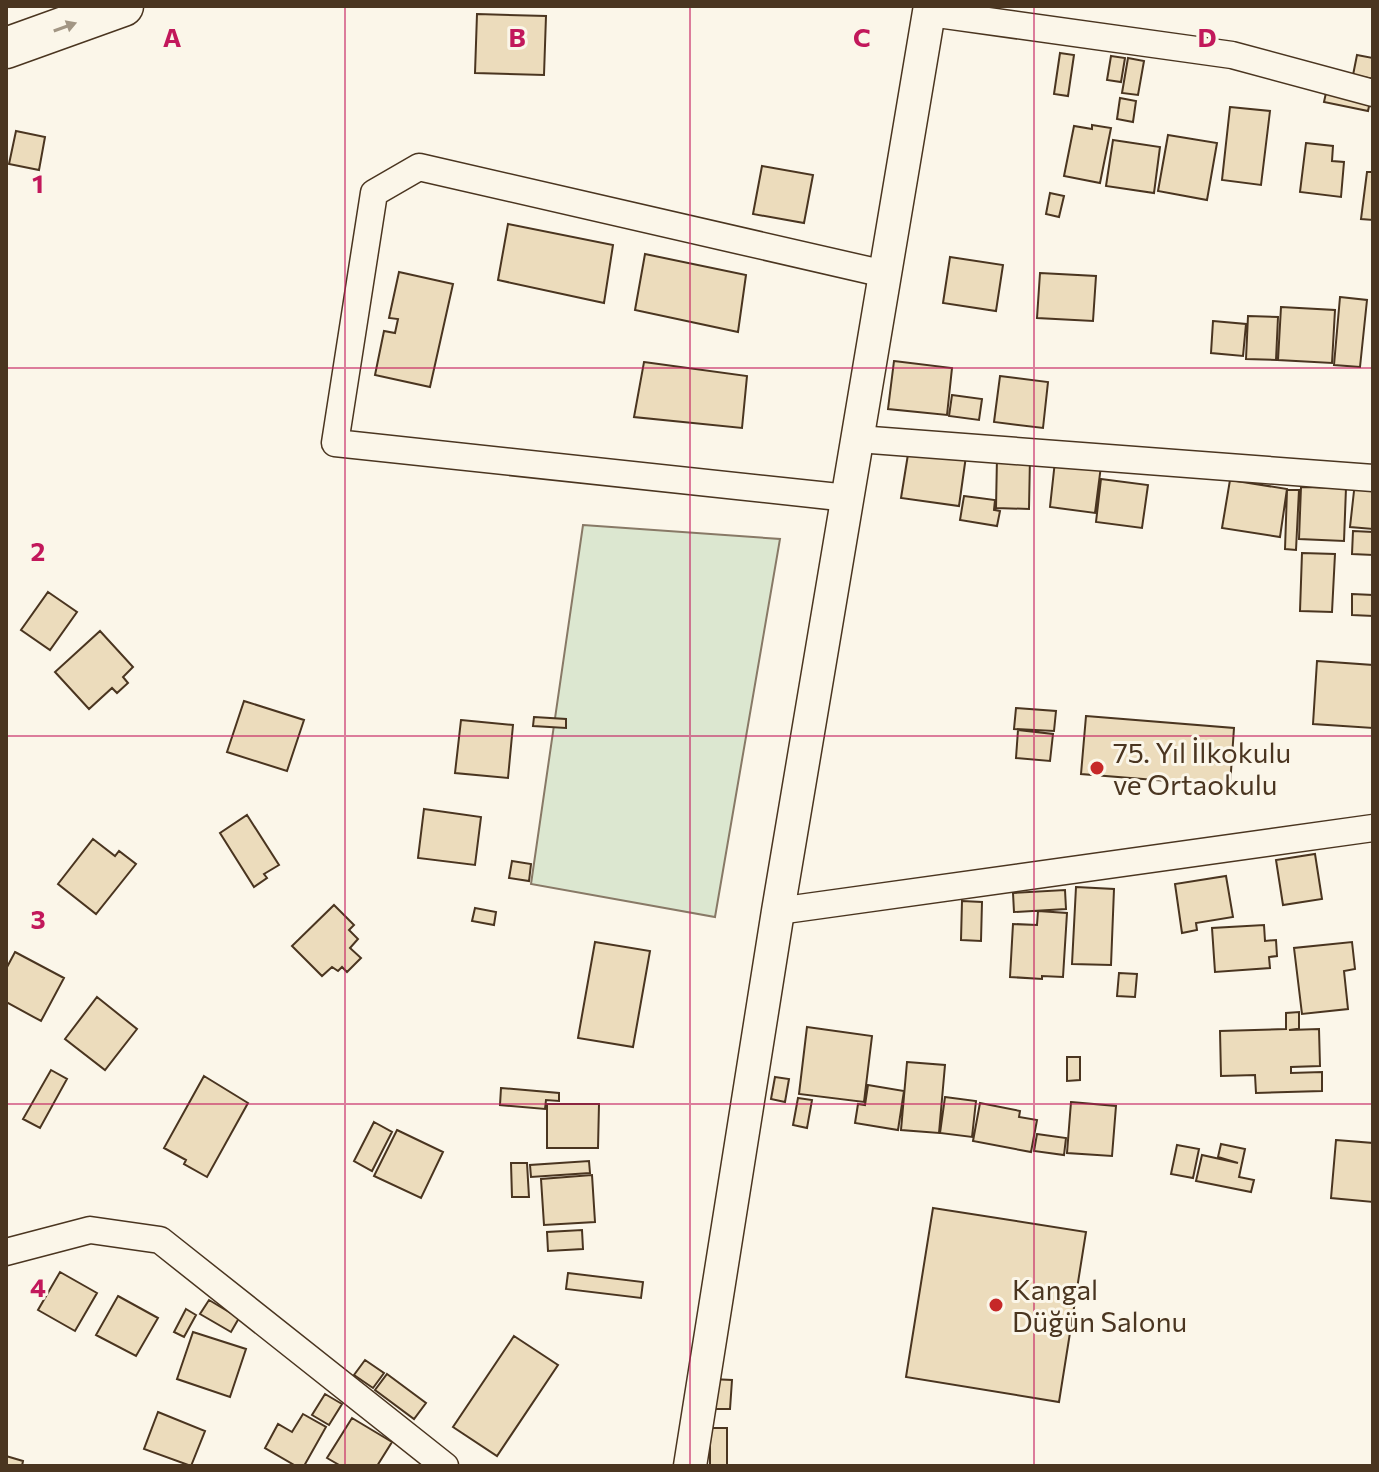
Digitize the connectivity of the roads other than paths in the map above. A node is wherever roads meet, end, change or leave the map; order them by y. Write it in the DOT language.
graph roads {
  1 [pos="123,6"];
  2 [pos="931,8"];
  3 [pos="6,48"];
  4 [pos="1373,93"];
  5 [pos="885,274"];
  6 [pos="858,439"];
  7 [pos="1373,478"];
  8 [pos="848,498"];
  9 [pos="1373,828"];
  10 [pos="778,911"];
  11 [pos="6,1252"];
  12 [pos="445,1466"];
  13 [pos="690,1466"];
  3 -- 1 [label="main road, one-way"];
  2 -- 4 [label="street"];
  2 -- 5 [label="street"];
  5 -- 6 [label="street"];
  5 -- 8 [label="street"];
  6 -- 7 [label="street"];
  6 -- 8 [label="street"];
  8 -- 10 [label="street"];
  9 -- 10 [label="street"];
  10 -- 13 [label="street"];
  11 -- 12 [label="street"];
}
